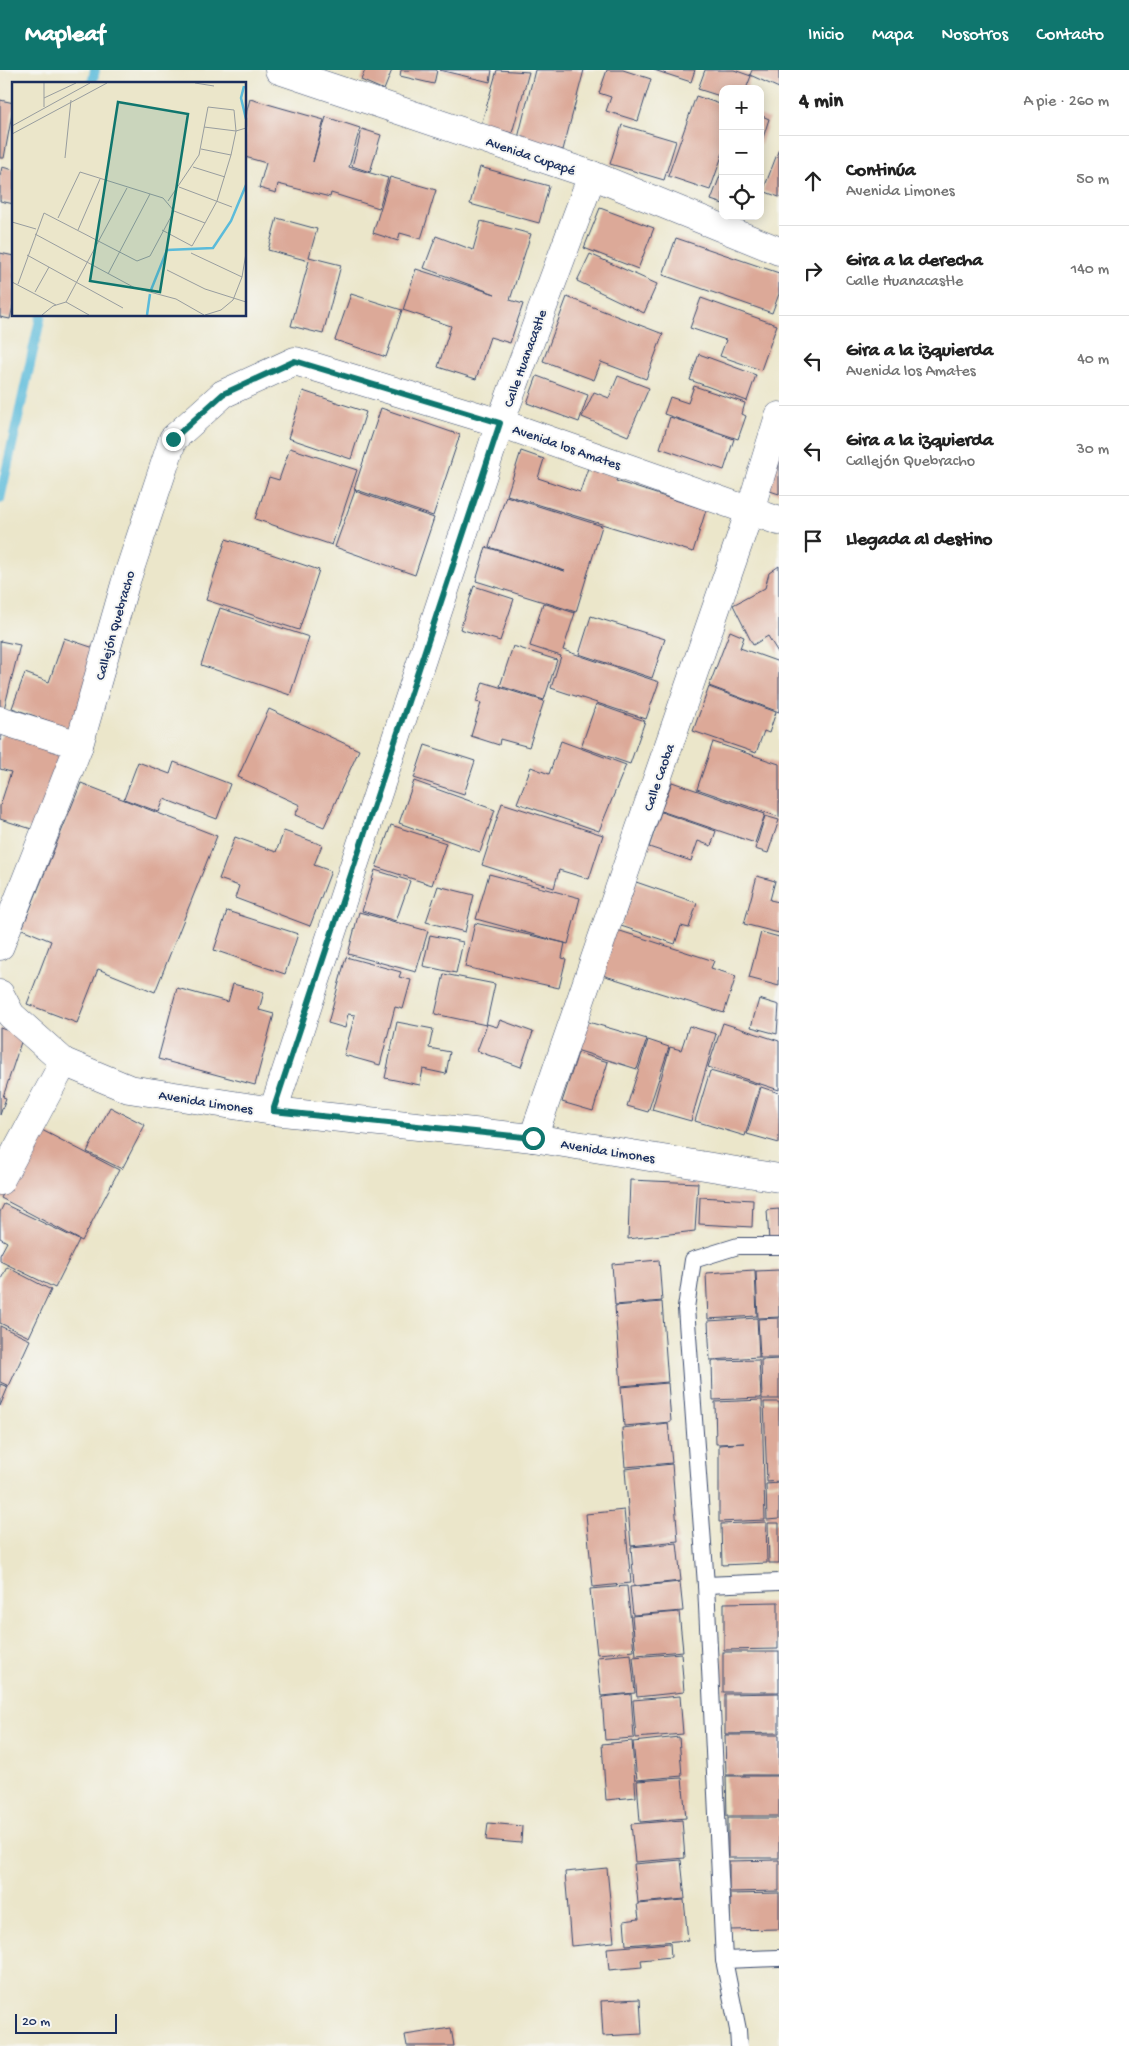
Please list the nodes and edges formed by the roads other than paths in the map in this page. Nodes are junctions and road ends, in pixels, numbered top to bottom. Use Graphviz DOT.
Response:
graph roads {
  1 [pos="279,70"];
  2 [pos="592,175"];
  3 [pos="779,251"];
  4 [pos="295,361"];
  5 [pos="779,416"];
  6 [pos="500,423"];
  7 [pos="750,510"];
  8 [pos="779,521"];
  9 [pos="0,720"];
  10 [pos="79,745"];
  11 [pos="0,946"];
  12 [pos="6,1004"];
  13 [pos="64,1062"];
  14 [pos="273,1111"];
  15 [pos="533,1138"];
  16 [pos="779,1178"];
  17 [pos="0,1181"];
  18 [pos="779,1246"];
  19 [pos="779,1582"];
  20 [pos="706,1585"];
  21 [pos="779,1958"];
  22 [pos="724,1960"];
  23 [pos="739,2046"];
  1 -- 2 [label="street, Avenida Cupapé"];
  2 -- 3 [label="street, Avenida Cupapé"];
  2 -- 6 [label="street, Calle Huanacastle"];
  4 -- 6 [label="street, Avenida los Amates"];
  4 -- 10 [label="street, Callejón Quebracho"];
  5 -- 7 [label="street, Calle Caoba"];
  6 -- 7 [label="street, Avenida los Amates"];
  6 -- 14 [label="street, Calle Huanacastle"];
  7 -- 8 [label="street, Avenida los Amates"];
  7 -- 15 [label="street, Calle Caoba"];
  9 -- 10 [label="street"];
  10 -- 11 [label="street, Callejón Quebracho"];
  12 -- 13 [label="street, Avenida Limones"];
  13 -- 14 [label="street, Avenida Limones"];
  13 -- 17 [label="street"];
  14 -- 15 [label="street, Avenida Limones"];
  15 -- 16 [label="street, Avenida Limones"];
  18 -- 20 [label="lane"];
  19 -- 20 [label="lane"];
  20 -- 22 [label="lane"];
  21 -- 22 [label="lane"];
  22 -- 23 [label="lane"];
}
